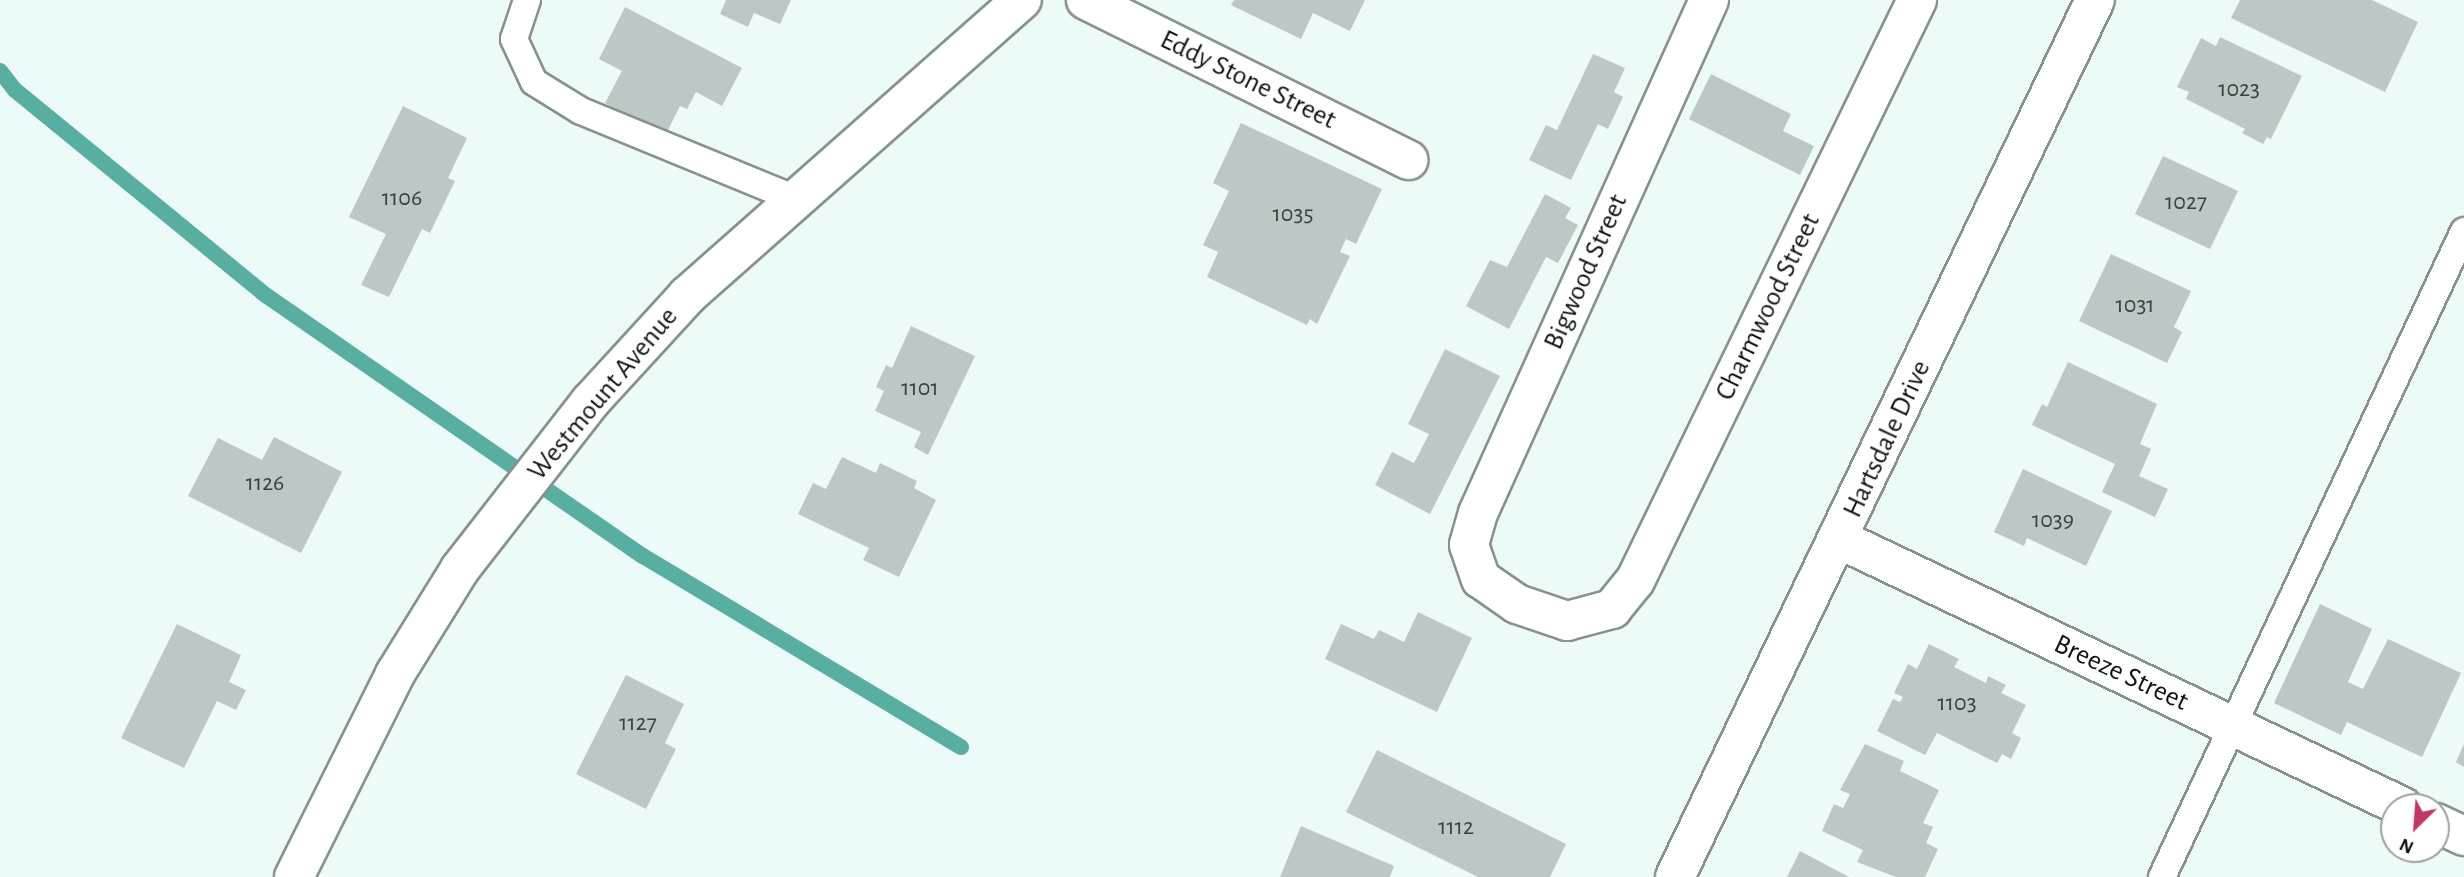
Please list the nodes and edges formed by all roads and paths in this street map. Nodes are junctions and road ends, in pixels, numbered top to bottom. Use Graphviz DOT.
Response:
graph roads {
  1 [pos="527,0"];
  2 [pos="1022,0"];
  3 [pos="1086,0"];
  4 [pos="1709,0"];
  5 [pos="1917,0"];
  6 [pos="2083,4"];
  7 [pos="1409,160"];
  8 [pos="798,200"];
  9 [pos="2464,231"];
  10 [pos="1839,539"];
  11 [pos="1612,609"];
  12 [pos="2232,726"];
  13 [pos="2380,796"];
  14 [pos="294,877"];
  15 [pos="1675,877"];
  16 [pos="2162,877"];
  1 -- 8 [label="lane"];
  2 -- 8 [label="street, Westmount Avenue"];
  3 -- 7 [label="street, Eddy Stone Street"];
  4 -- 11 [label="street, Bigwood Street"];
  5 -- 11 [label="street, Charmwood Street"];
  6 -- 10 [label="street, Hartsdale Drive"];
  8 -- 14 [label="street, Westmount Avenue"];
  9 -- 12 [label="lane"];
  10 -- 12 [label="street, Breeze Street"];
  10 -- 15 [label="street, Hartsdale Drive"];
  12 -- 13 [label="street, Breeze Street"];
  12 -- 16 [label="lane"];
}
